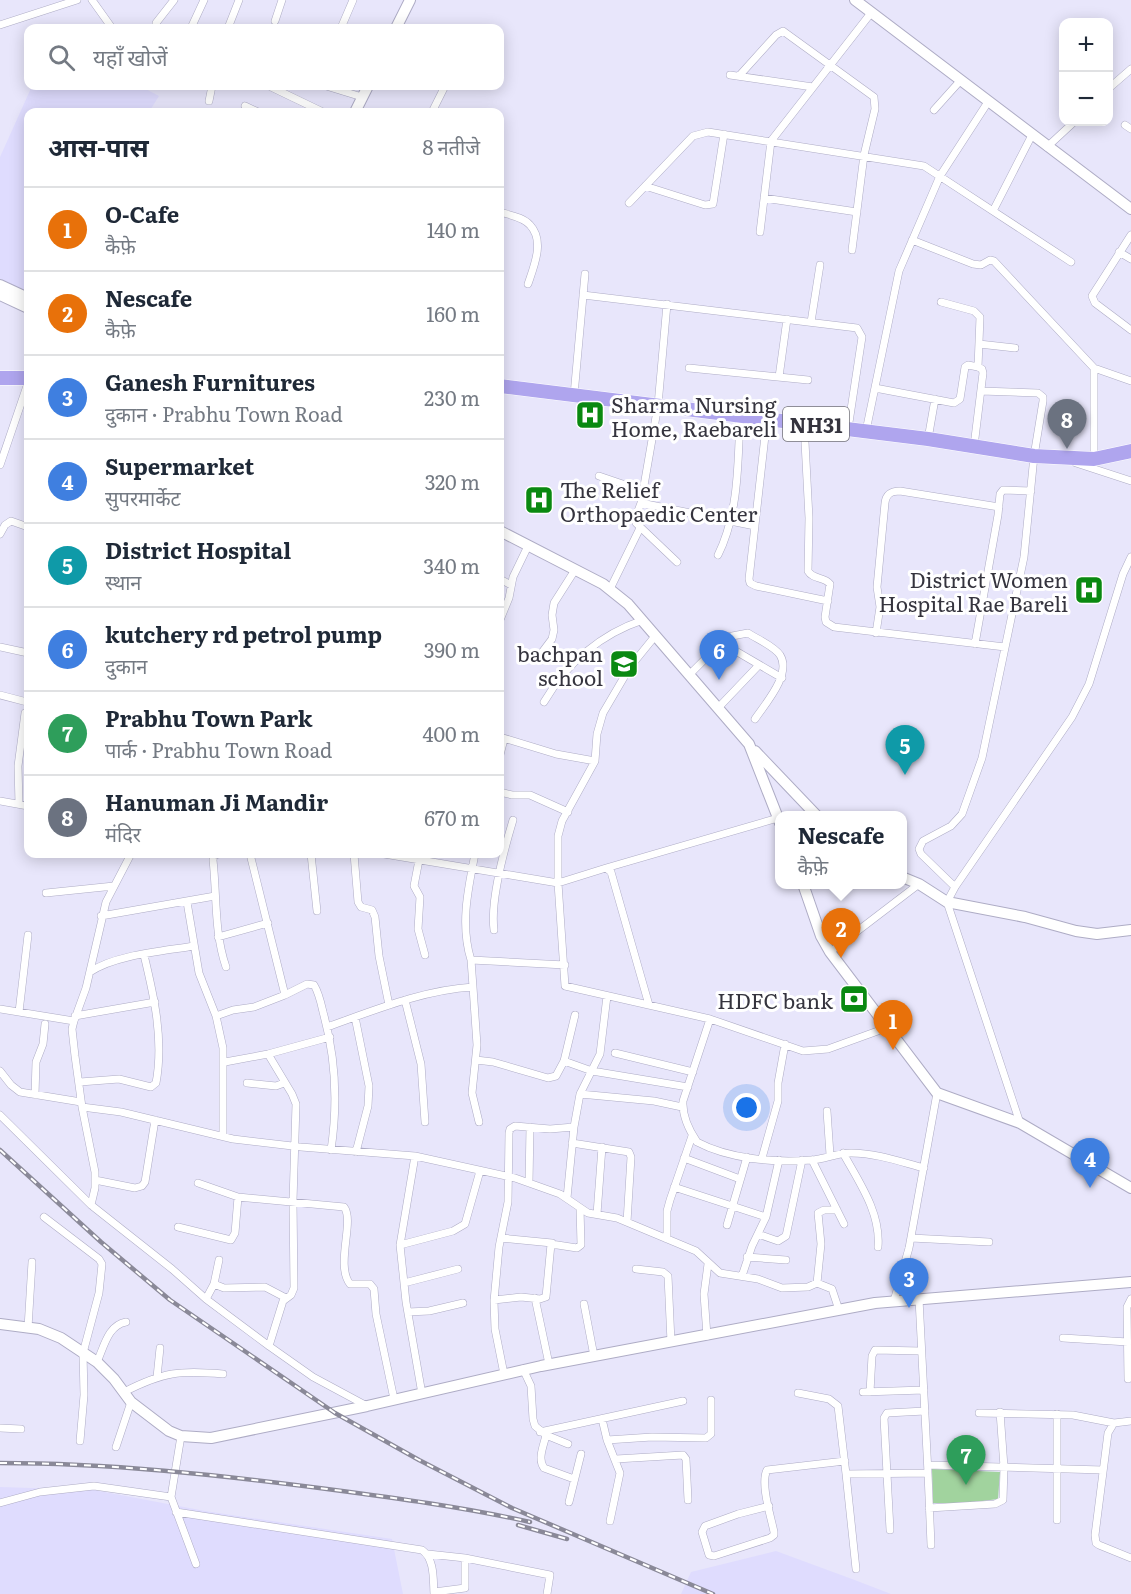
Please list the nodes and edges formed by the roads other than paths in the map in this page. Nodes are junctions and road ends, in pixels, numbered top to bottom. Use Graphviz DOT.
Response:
graph roads {
  1 [pos="77,0"];
  2 [pos="92,0"];
  3 [pos="174,0"];
  4 [pos="204,0"];
  5 [pos="239,0"];
  6 [pos="282,0"];
  7 [pos="410,0"];
  8 [pos="855,0"];
  9 [pos="349,1"];
  10 [pos="56,3"];
  11 [pos="871,13"];
  12 [pos="275,21"];
  13 [pos="109,24"];
  14 [pos="156,24"];
  15 [pos="193,24"];
  16 [pos="230,24"];
  17 [pos="341,24"];
  18 [pos="398,24"];
  19 [pos="0,25"];
  20 [pos="830,64"];
  21 [pos="1131,69"];
  22 [pos="730,75"];
  23 [pos="739,76"];
  24 [pos="960,81"];
  25 [pos="1113,85"];
  26 [pos="813,87"];
  27 [pos="211,90"];
  28 [pos="277,90"];
  29 [pos="339,90"];
  30 [pos="366,90"];
  31 [pos="443,90"];
  32 [pos="362,97"];
  33 [pos="209,101"];
  34 [pos="988,102"];
  35 [pos="245,106"];
  36 [pos="249,108"];
  37 [pos="315,108"];
  38 [pos="358,108"];
  39 [pos="434,108"];
  40 [pos="934,110"];
  41 [pos="1070,126"];
  42 [pos="724,134"];
  43 [pos="1032,135"];
  44 [pos="771,141"];
  45 [pos="1047,147"];
  46 [pos="864,155"];
  47 [pos="940,176"];
  48 [pos="645,186"];
  49 [pos="764,198"];
  50 [pos="629,203"];
  51 [pos="1131,209"];
  52 [pos="993,211"];
  53 [pos="857,212"];
  54 [pos="504,214"];
  55 [pos="760,232"];
  56 [pos="1131,235"];
  57 [pos="912,240"];
  58 [pos="852,249"];
  59 [pos="1119,252"];
  60 [pos="1131,260"];
  61 [pos="1071,262"];
  62 [pos="819,265"];
  63 [pos="585,274"];
  64 [pos="528,284"];
  65 [pos="0,285"];
  66 [pos="583,295"];
  67 [pos="0,296"];
  68 [pos="24,296"];
  69 [pos="941,302"];
  70 [pos="667,304"];
  71 [pos="24,306"];
  72 [pos="787,319"];
  73 [pos="811,322"];
  74 [pos="1131,330"];
  75 [pos="979,344"];
  76 [pos="1015,348"];
  77 [pos="978,367"];
  78 [pos="689,368"];
  79 [pos="1094,368"];
  80 [pos="779,377"];
  81 [pos="0,378"];
  82 [pos="24,378"];
  83 [pos="808,380"];
  84 [pos="1131,381"];
  85 [pos="504,386"];
  86 [pos="875,388"];
  87 [pos="981,391"];
  88 [pos="24,395"];
  89 [pos="574,395"];
  90 [pos="935,399"];
  91 [pos="658,405"];
  92 [pos="740,415"];
  93 [pos="767,418"];
  94 [pos="804,423"];
  95 [pos="848,429"];
  96 [pos="866,431"];
  97 [pos="928,439"];
  98 [pos="974,446"];
  99 [pos="1131,451"];
  100 [pos="1034,456"];
  101 [pos="1064,459"];
  102 [pos="1094,459"];
  103 [pos="0,465"];
  104 [pos="599,476"];
  105 [pos="1131,481"];
  106 [pos="1031,490"];
  107 [pos="643,491"];
  108 [pos="640,503"];
  109 [pos="999,507"];
  110 [pos="730,521"];
  111 [pos="24,526"];
  112 [pos="755,526"];
  113 [pos="640,528"];
  114 [pos="504,533"];
  115 [pos="0,534"];
  116 [pos="528,546"];
  117 [pos="718,555"];
  118 [pos="1131,557"];
  119 [pos="677,562"];
  120 [pos="575,570"];
  121 [pos="504,581"];
  122 [pos="511,585"];
  123 [pos="610,589"];
  124 [pos="828,601"];
  125 [pos="504,611"];
  126 [pos="643,620"];
  127 [pos="876,633"];
  128 [pos="656,635"];
  129 [pos="975,644"];
  130 [pos="0,647"];
  131 [pos="1005,647"];
  132 [pos="734,650"];
  133 [pos="24,652"];
  134 [pos="540,655"];
  135 [pos="759,665"];
  136 [pos="689,675"];
  137 [pos="782,678"];
  138 [pos="0,695"];
  139 [pos="24,698"];
  140 [pos="544,702"];
  141 [pos="718,708"];
  142 [pos="754,719"];
  143 [pos="24,731"];
  144 [pos="504,739"];
  145 [pos="749,744"];
  146 [pos="595,761"];
  147 [pos="504,793"];
  148 [pos="0,801"];
  149 [pos="19,804"];
  150 [pos="24,805"];
  151 [pos="775,811"];
  152 [pos="812,811"];
  153 [pos="568,812"];
  154 [pos="513,820"];
  155 [pos="775,821"];
  156 [pos="504,851"];
  157 [pos="129,858"];
  158 [pos="213,858"];
  159 [pos="251,858"];
  160 [pos="311,858"];
  161 [pos="354,858"];
  162 [pos="407,858"];
  163 [pos="448,858"];
  164 [pos="474,858"];
  165 [pos="502,858"];
  166 [pos="419,860"];
  167 [pos="447,863"];
  168 [pos="472,868"];
  169 [pos="606,868"];
  170 [pos="500,873"];
  171 [pos="907,880"];
  172 [pos="558,883"];
  173 [pos="919,884"];
  174 [pos="114,886"];
  175 [pos="955,887"];
  176 [pos="804,889"];
  177 [pos="46,894"];
  178 [pos="216,896"];
  179 [pos="187,902"];
  180 [pos="947,902"];
  181 [pos="317,910"];
  182 [pos="101,916"];
  183 [pos="268,923"];
  184 [pos="494,930"];
  185 [pos="1131,930"];
  186 [pos="28,935"];
  187 [pos="218,937"];
  188 [pos="194,946"];
  189 [pos="830,952"];
  190 [pos="144,955"];
  191 [pos="425,955"];
  192 [pos="471,960"];
  193 [pos="565,965"];
  194 [pos="226,967"];
  195 [pos="90,972"];
  196 [pos="473,987"];
  197 [pos="285,995"];
  198 [pos="607,996"];
  199 [pos="405,1000"];
  200 [pos="155,1002"];
  201 [pos="389,1005"];
  202 [pos="649,1005"];
  203 [pos="0,1009"];
  204 [pos="19,1012"];
  205 [pos="576,1015"];
  206 [pos="216,1016"];
  207 [pos="355,1017"];
  208 [pos="74,1019"];
  209 [pos="710,1019"];
  210 [pos="45,1024"];
  211 [pos="327,1027"];
  212 [pos="886,1028"];
  213 [pos="330,1037"];
  214 [pos="785,1044"];
  215 [pos="615,1053"];
  216 [pos="268,1054"];
  217 [pos="476,1060"];
  218 [pos="564,1061"];
  219 [pos="225,1062"];
  220 [pos="0,1071"];
  221 [pos="592,1071"];
  222 [pos="693,1072"];
  223 [pos="80,1082"];
  224 [pos="247,1083"];
  225 [pos="284,1083"];
  226 [pos="688,1087"];
  227 [pos="580,1094"];
  228 [pos="937,1094"];
  229 [pos="35,1095"];
  230 [pos="82,1105"];
  231 [pos="682,1107"];
  232 [pos="827,1111"];
  233 [pos="0,1114"];
  234 [pos="155,1120"];
  235 [pos="425,1122"];
  236 [pos="478,1122"];
  237 [pos="1020,1123"];
  238 [pos="530,1127"];
  239 [pos="574,1127"];
  240 [pos="223,1136"];
  241 [pos="692,1136"];
  242 [pos="572,1143"];
  243 [pos="296,1147"];
  244 [pos="602,1147"];
  245 [pos="331,1150"];
  246 [pos="356,1152"];
  247 [pos="843,1153"];
  248 [pos="830,1155"];
  249 [pos="415,1156"];
  250 [pos="747,1157"];
  251 [pos="684,1158"];
  252 [pos="762,1158"];
  253 [pos="779,1160"];
  254 [pos="802,1160"];
  255 [pos="812,1160"];
  256 [pos="924,1168"];
  257 [pos="480,1171"];
  258 [pos="509,1177"];
  259 [pos="740,1179"];
  260 [pos="95,1180"];
  261 [pos="529,1183"];
  262 [pos="198,1184"];
  263 [pos="674,1187"];
  264 [pos="1131,1188"];
  265 [pos="238,1197"];
  266 [pos="567,1198"];
  267 [pos="293,1201"];
  268 [pos="91,1205"];
  269 [pos="733,1205"];
  270 [pos="580,1208"];
  271 [pos="837,1210"];
  272 [pos="597,1214"];
  273 [pos="44,1217"];
  274 [pos="766,1217"];
  275 [pos="627,1222"];
  276 [pos="844,1224"];
  277 [pos="727,1225"];
  278 [pos="178,1227"];
  279 [pos="758,1234"];
  280 [pos="501,1238"];
  281 [pos="910,1238"];
  282 [pos="667,1239"];
  283 [pos="989,1242"];
  284 [pos="552,1244"];
  285 [pos="400,1245"];
  286 [pos="878,1247"];
  287 [pos="747,1257"];
  288 [pos="219,1260"];
  289 [pos="786,1260"];
  290 [pos="32,1262"];
  291 [pos="708,1264"];
  292 [pos="458,1269"];
  293 [pos="636,1269"];
  294 [pos="742,1276"];
  295 [pos="1131,1282"];
  296 [pos="404,1283"];
  297 [pos="817,1283"];
  298 [pos="213,1284"];
  299 [pos="286,1298"];
  300 [pos="535,1298"];
  301 [pos="206,1299"];
  302 [pos="919,1299"];
  303 [pos="1131,1299"];
  304 [pos="494,1300"];
  305 [pos="894,1301"];
  306 [pos="463,1304"];
  307 [pos="584,1304"];
  308 [pos="839,1310"];
  309 [pos="408,1312"];
  310 [pos="126,1322"];
  311 [pos="0,1324"];
  312 [pos="28,1328"];
  313 [pos="707,1336"];
  314 [pos="1062,1338"];
  315 [pos="671,1342"];
  316 [pos="1128,1342"];
  317 [pos="269,1346"];
  318 [pos="160,1348"];
  319 [pos="921,1351"];
  320 [pos="83,1353"];
  321 [pos="594,1356"];
  322 [pos="97,1362"];
  323 [pos="549,1364"];
  324 [pos="523,1369"];
  325 [pos="223,1374"];
  326 [pos="504,1374"];
  327 [pos="157,1377"];
  328 [pos="1128,1379"];
  329 [pos="924,1390"];
  330 [pos="124,1392"];
  331 [pos="798,1393"];
  332 [pos="422,1394"];
  333 [pos="394,1399"];
  334 [pos="711,1400"];
  335 [pos="683,1401"];
  336 [pos="131,1402"];
  337 [pos="367,1406"];
  338 [pos="925,1412"];
  339 [pos="1000,1412"];
  340 [pos="979,1413"];
  341 [pos="1057,1414"];
  342 [pos="602,1419"];
  343 [pos="1131,1421"];
  344 [pos="1114,1423"];
  345 [pos="0,1428"];
  346 [pos="21,1429"];
  347 [pos="543,1434"];
  348 [pos="181,1436"];
  349 [pos="607,1440"];
  350 [pos="80,1441"];
  351 [pos="568,1444"];
  352 [pos="116,1446"];
  353 [pos="581,1454"];
  354 [pos="616,1459"];
  355 [pos="845,1461"];
  356 [pos="1004,1467"];
  357 [pos="1056,1468"];
  358 [pos="928,1469"];
  359 [pos="1103,1470"];
  360 [pos="846,1474"];
  361 [pos="887,1474"];
  362 [pos="574,1479"];
  363 [pos="171,1497"];
  364 [pos="688,1500"];
  365 [pos="569,1502"];
  366 [pos="0,1503"];
  367 [pos="769,1506"];
  368 [pos="929,1508"];
  369 [pos="176,1512"];
  370 [pos="1057,1520"];
  371 [pos="610,1521"];
  372 [pos="890,1530"];
  373 [pos="931,1545"];
  374 [pos="428,1554"];
  375 [pos="465,1558"];
  376 [pos="1131,1558"];
  377 [pos="195,1564"];
  378 [pos="856,1569"];
  379 [pos="434,1593"];
  380 [pos="547,1594"];
  1 -- 10 [label="street"];
  2 -- 13 [label="street"];
  3 -- 14 [label="street"];
  4 -- 15 [label="street"];
  5 -- 16 [label="street"];
  6 -- 12 [label="street"];
  7 -- 18 [label="street"];
  8 -- 11 [label="street"];
  9 -- 17 [label="street"];
  10 -- 19 [label="street"];
  11 -- 20 [label="street"];
  11 -- 24 [label="street"];
  20 -- 23 [label="street"];
  20 -- 26 [label="street"];
  20 -- 46 [label="street"];
  21 -- 25 [label="street"];
  22 -- 23 [label="street"];
  23 -- 26 [label="street"];
  24 -- 34 [label="street"];
  24 -- 40 [label="street"];
  26 -- 44 [label="street"];
  27 -- 33 [label="street"];
  28 -- 37 [label="street"];
  29 -- 32 [label="street"];
  30 -- 32 [label="street"];
  31 -- 39 [label="street"];
  32 -- 38 [label="street"];
  34 -- 43 [label="street"];
  34 -- 47 [label="street"];
  35 -- 36 [label="street"];
  41 -- 45 [label="street"];
  42 -- 44 [label="street"];
  42 -- 48 [label="street"];
  42 -- 48 [label="street"];
  43 -- 45 [label="street"];
  43 -- 52 [label="street"];
  44 -- 46 [label="street"];
  44 -- 49 [label="street"];
  45 -- 51 [label="street"];
  46 -- 47 [label="street"];
  46 -- 53 [label="street"];
  47 -- 52 [label="street"];
  47 -- 57 [label="street"];
  48 -- 50 [label="street"];
  49 -- 53 [label="street"];
  49 -- 55 [label="street"];
  52 -- 61 [label="street"];
  53 -- 58 [label="street"];
  54 -- 64 [label="street"];
  56 -- 59 [label="street"];
  57 -- 79 [label="street"];
  57 -- 86 [label="street"];
  59 -- 60 [label="street"];
  59 -- 74 [label="street"];
  62 -- 73 [label="street"];
  63 -- 66 [label="street"];
  65 -- 68 [label="street"];
  66 -- 70 [label="street"];
  66 -- 89 [label="street"];
  67 -- 71 [label="street"];
  69 -- 75 [label="street"];
  70 -- 72 [label="street"];
  70 -- 91 [label="street"];
  72 -- 73 [label="street"];
  72 -- 80 [label="street"];
  73 -- 95 [label="street"];
  75 -- 76 [label="street"];
  75 -- 77 [label="street"];
  77 -- 87 [label="street"];
  77 -- 90 [label="street"];
  78 -- 80 [label="street"];
  79 -- 84 [label="street"];
  79 -- 102 [label="street"];
  80 -- 83 [label="street"];
  81 -- 82 [label="highway"];
  85 -- 89 [label="highway, NH31"];
  86 -- 90 [label="street"];
  86 -- 96 [label="street"];
  87 -- 98 [label="street"];
  87 -- 100 [label="street"];
  88 -- 103 [label="street"];
  89 -- 91 [label="highway, NH31"];
  90 -- 97 [label="street"];
  91 -- 92 [label="highway, NH31"];
  91 -- 107 [label="street"];
  92 -- 93 [label="highway, NH31"];
  92 -- 110 [label="street"];
  93 -- 94 [label="highway, NH31"];
  93 -- 112 [label="street"];
  94 -- 95 [label="highway, NH31"];
  94 -- 124 [label="street"];
  95 -- 96 [label="highway, NH31"];
  96 -- 97 [label="highway, NH31"];
  97 -- 98 [label="highway, NH31"];
  98 -- 100 [label="highway, NH31"];
  99 -- 102 [label="highway, NH31"];
  100 -- 101 [label="highway, NH31"];
  100 -- 106 [label="street"];
  101 -- 102 [label="highway, NH31"];
  101 -- 105 [label="street"];
  104 -- 107 [label="street"];
  106 -- 109 [label="street"];
  106 -- 131 [label="street"];
  107 -- 108 [label="street"];
  108 -- 110 [label="street"];
  108 -- 113 [label="street"];
  109 -- 127 [label="street"];
  109 -- 129 [label="street"];
  110 -- 112 [label="street"];
  110 -- 117 [label="street"];
  111 -- 115 [label="street"];
  112 -- 124 [label="street"];
  113 -- 119 [label="street"];
  113 -- 123 [label="street"];
  114 -- 116 [label="street"];
  116 -- 120 [label="street"];
  116 -- 122 [label="street"];
  118 -- 175 [label="street"];
  120 -- 123 [label="street"];
  120 -- 134 [label="street"];
  121 -- 122 [label="street"];
  122 -- 125 [label="street"];
  123 -- 126 [label="street"];
  124 -- 127 [label="street"];
  126 -- 128 [label="street"];
  126 -- 140 [label="street"];
  127 -- 129 [label="street"];
  128 -- 136 [label="street"];
  128 -- 146 [label="street"];
  129 -- 131 [label="street"];
  130 -- 133 [label="street"];
  131 -- 175 [label="street"];
  132 -- 135 [label="street"];
  135 -- 137 [label="street"];
  135 -- 141 [label="street"];
  136 -- 137 [label="street"];
  136 -- 141 [label="street"];
  137 -- 142 [label="street"];
  138 -- 139 [label="street"];
  141 -- 145 [label="street"];
  143 -- 149 [label="street"];
  144 -- 146 [label="street"];
  145 -- 151 [label="street"];
  145 -- 152 [label="street"];
  146 -- 153 [label="street"];
  147 -- 153 [label="street"];
  148 -- 149 [label="street"];
  149 -- 150 [label="street"];
  153 -- 172 [label="street"];
  154 -- 156 [label="street"];
  155 -- 169 [label="street"];
  157 -- 174 [label="street"];
  158 -- 178 [label="street"];
  159 -- 183 [label="street"];
  160 -- 181 [label="street"];
  161 -- 201 [label="street"];
  162 -- 166 [label="street"];
  163 -- 167 [label="street"];
  164 -- 168 [label="street"];
  165 -- 170 [label="street"];
  166 -- 167 [label="street"];
  166 -- 191 [label="street"];
  167 -- 168 [label="street"];
  168 -- 170 [label="street"];
  168 -- 192 [label="street"];
  169 -- 172 [label="street"];
  169 -- 202 [label="street"];
  170 -- 172 [label="street"];
  170 -- 184 [label="street"];
  171 -- 173 [label="street"];
  172 -- 193 [label="street"];
  173 -- 180 [label="street"];
  173 -- 189 [label="street"];
  174 -- 177 [label="street"];
  174 -- 182 [label="street"];
  175 -- 180 [label="street"];
  176 -- 189 [label="street"];
  178 -- 179 [label="street"];
  178 -- 187 [label="street"];
  179 -- 182 [label="street"];
  179 -- 188 [label="street"];
  180 -- 185 [label="street"];
  180 -- 237 [label="street"];
  182 -- 195 [label="street"];
  183 -- 187 [label="street"];
  183 -- 197 [label="street"];
  186 -- 204 [label="street"];
  187 -- 194 [label="street"];
  188 -- 190 [label="street"];
  188 -- 206 [label="street"];
  189 -- 212 [label="street"];
  190 -- 195 [label="street"];
  190 -- 200 [label="street"];
  192 -- 193 [label="street"];
  192 -- 196 [label="street"];
  193 -- 198 [label="street"];
  195 -- 208 [label="street"];
  196 -- 199 [label="street"];
  196 -- 217 [label="street"];
  197 -- 206 [label="street"];
  197 -- 211 [label="street"];
  198 -- 202 [label="street"];
  198 -- 221 [label="street"];
  199 -- 201 [label="street"];
  199 -- 235 [label="street"];
  200 -- 208 [label="street"];
  200 -- 223 [label="street"];
  201 -- 207 [label="street"];
  202 -- 209 [label="street"];
  203 -- 204 [label="street"];
  204 -- 208 [label="street"];
  205 -- 218 [label="street"];
  206 -- 219 [label="street"];
  207 -- 211 [label="street"];
  207 -- 246 [label="street"];
  208 -- 223 [label="street"];
  209 -- 214 [label="street"];
  209 -- 222 [label="street"];
  210 -- 229 [label="street"];
  211 -- 213 [label="street"];
  212 -- 214 [label="street"];
  212 -- 228 [label="street"];
  213 -- 216 [label="street"];
  213 -- 245 [label="street"];
  214 -- 252 [label="street"];
  215 -- 222 [label="street"];
  216 -- 219 [label="street"];
  216 -- 225 [label="street"];
  217 -- 218 [label="street"];
  217 -- 236 [label="street"];
  218 -- 221 [label="street"];
  219 -- 240 [label="street"];
  220 -- 229 [label="street"];
  221 -- 226 [label="street"];
  221 -- 227 [label="street"];
  222 -- 226 [label="street"];
  223 -- 230 [label="street"];
  224 -- 225 [label="street"];
  225 -- 243 [label="street"];
  226 -- 231 [label="street"];
  227 -- 231 [label="street"];
  227 -- 239 [label="street"];
  228 -- 237 [label="street"];
  228 -- 256 [label="street"];
  229 -- 230 [label="street"];
  230 -- 234 [label="street"];
  230 -- 260 [label="street"];
  231 -- 241 [label="street"];
  232 -- 248 [label="street"];
  233 -- 268 [label="street"];
  234 -- 240 [label="street"];
  234 -- 260 [label="street"];
  237 -- 264 [label="street"];
  238 -- 239 [label="street"];
  238 -- 258 [label="street"];
  238 -- 261 [label="street"];
  239 -- 242 [label="street"];
  240 -- 243 [label="street"];
  241 -- 250 [label="street"];
  241 -- 251 [label="street"];
  242 -- 244 [label="street"];
  242 -- 266 [label="street"];
  243 -- 245 [label="street"];
  243 -- 267 [label="street"];
  244 -- 272 [label="street"];
  244 -- 275 [label="street"];
  245 -- 246 [label="street"];
  246 -- 249 [label="street"];
  247 -- 248 [label="street"];
  247 -- 256 [label="street"];
  247 -- 286 [label="street"];
  248 -- 255 [label="street"];
  249 -- 257 [label="street"];
  249 -- 285 [label="street"];
  250 -- 252 [label="street"];
  250 -- 259 [label="street"];
  251 -- 259 [label="street"];
  251 -- 263 [label="street"];
  252 -- 253 [label="street"];
  253 -- 254 [label="street"];
  253 -- 274 [label="street"];
  254 -- 255 [label="street"];
  254 -- 279 [label="street"];
  255 -- 271 [label="street"];
  256 -- 281 [label="street"];
  257 -- 258 [label="street"];
  257 -- 285 [label="street"];
  258 -- 261 [label="street"];
  258 -- 280 [label="street"];
  259 -- 269 [label="street"];
  260 -- 268 [label="street"];
  261 -- 266 [label="street"];
  262 -- 265 [label="street"];
  263 -- 269 [label="street"];
  263 -- 282 [label="street"];
  265 -- 267 [label="street"];
  265 -- 278 [label="street"];
  266 -- 270 [label="street"];
  267 -- 299 [label="street"];
  267 -- 333 [label="street"];
  268 -- 301 [label="street"];
  269 -- 274 [label="street"];
  269 -- 277 [label="street"];
  270 -- 272 [label="street"];
  270 -- 284 [label="street"];
  271 -- 276 [label="street"];
  271 -- 297 [label="street"];
  272 -- 275 [label="street"];
  273 -- 320 [label="street"];
  274 -- 279 [label="street"];
  275 -- 282 [label="street"];
  279 -- 287 [label="street"];
  280 -- 284 [label="street"];
  280 -- 304 [label="street"];
  281 -- 283 [label="street"];
  281 -- 305 [label="street"];
  282 -- 291 [label="street"];
  284 -- 300 [label="street"];
  285 -- 296 [label="street"];
  287 -- 289 [label="street"];
  287 -- 294 [label="street"];
  288 -- 298 [label="street"];
  290 -- 312 [label="street"];
  291 -- 294 [label="street"];
  291 -- 313 [label="street"];
  292 -- 296 [label="street"];
  293 -- 315 [label="street"];
  294 -- 297 [label="street"];
  295 -- 302 [label="street"];
  296 -- 309 [label="street"];
  297 -- 308 [label="street"];
  298 -- 299 [label="street"];
  298 -- 301 [label="street"];
  299 -- 317 [label="street"];
  300 -- 304 [label="street"];
  300 -- 323 [label="street"];
  301 -- 317 [label="street"];
  302 -- 305 [label="street"];
  302 -- 319 [label="street"];
  303 -- 316 [label="street"];
  304 -- 326 [label="street"];
  305 -- 308 [label="street"];
  306 -- 309 [label="street"];
  307 -- 321 [label="street"];
  308 -- 313 [label="street"];
  309 -- 332 [label="street"];
  310 -- 322 [label="street"];
  311 -- 312 [label="street"];
  312 -- 320 [label="street"];
  313 -- 315 [label="street"];
  314 -- 316 [label="street"];
  315 -- 321 [label="street"];
  316 -- 328 [label="street"];
  317 -- 337 [label="street"];
  318 -- 327 [label="street"];
  319 -- 329 [label="street"];
  319 -- 329 [label="street"];
  320 -- 322 [label="street"];
  320 -- 350 [label="street"];
  321 -- 323 [label="street"];
  322 -- 330 [label="street"];
  323 -- 324 [label="street"];
  324 -- 326 [label="street"];
  324 -- 347 [label="street"];
  325 -- 327 [label="street"];
  326 -- 332 [label="street"];
  327 -- 330 [label="street"];
  329 -- 338 [label="street"];
  330 -- 336 [label="street"];
  331 -- 355 [label="street"];
  332 -- 333 [label="street"];
  333 -- 337 [label="street"];
  334 -- 349 [label="street"];
  335 -- 342 [label="street"];
  336 -- 348 [label="street"];
  336 -- 352 [label="street"];
  337 -- 348 [label="street"];
  338 -- 358 [label="street"];
  338 -- 361 [label="street"];
  339 -- 340 [label="street"];
  339 -- 341 [label="street"];
  339 -- 356 [label="street"];
  341 -- 344 [label="street"];
  341 -- 357 [label="street"];
  342 -- 347 [label="street"];
  342 -- 349 [label="street"];
  343 -- 344 [label="street"];
  344 -- 359 [label="street"];
  345 -- 346 [label="street"];
  347 -- 351 [label="street"];
  347 -- 362 [label="street"];
  348 -- 363 [label="street"];
  349 -- 354 [label="street"];
  353 -- 362 [label="street"];
  354 -- 364 [label="street"];
  354 -- 371 [label="street"];
  355 -- 360 [label="street"];
  355 -- 367 [label="street"];
  356 -- 357 [label="street"];
  356 -- 358 [label="street"];
  356 -- 368 [label="street"];
  357 -- 359 [label="street"];
  357 -- 370 [label="street"];
  358 -- 361 [label="street"];
  358 -- 368 [label="street"];
  359 -- 376 [label="street"];
  360 -- 361 [label="street"];
  360 -- 378 [label="street"];
  361 -- 372 [label="street"];
  362 -- 365 [label="street"];
  363 -- 366 [label="street"];
  363 -- 369 [label="street"];
  367 -- 367 [label="street"];
  368 -- 373 [label="street"];
  369 -- 374 [label="street"];
  369 -- 377 [label="street"];
  374 -- 375 [label="street"];
  374 -- 379 [label="street"];
  375 -- 379 [label="street"];
  375 -- 380 [label="street"];
}
